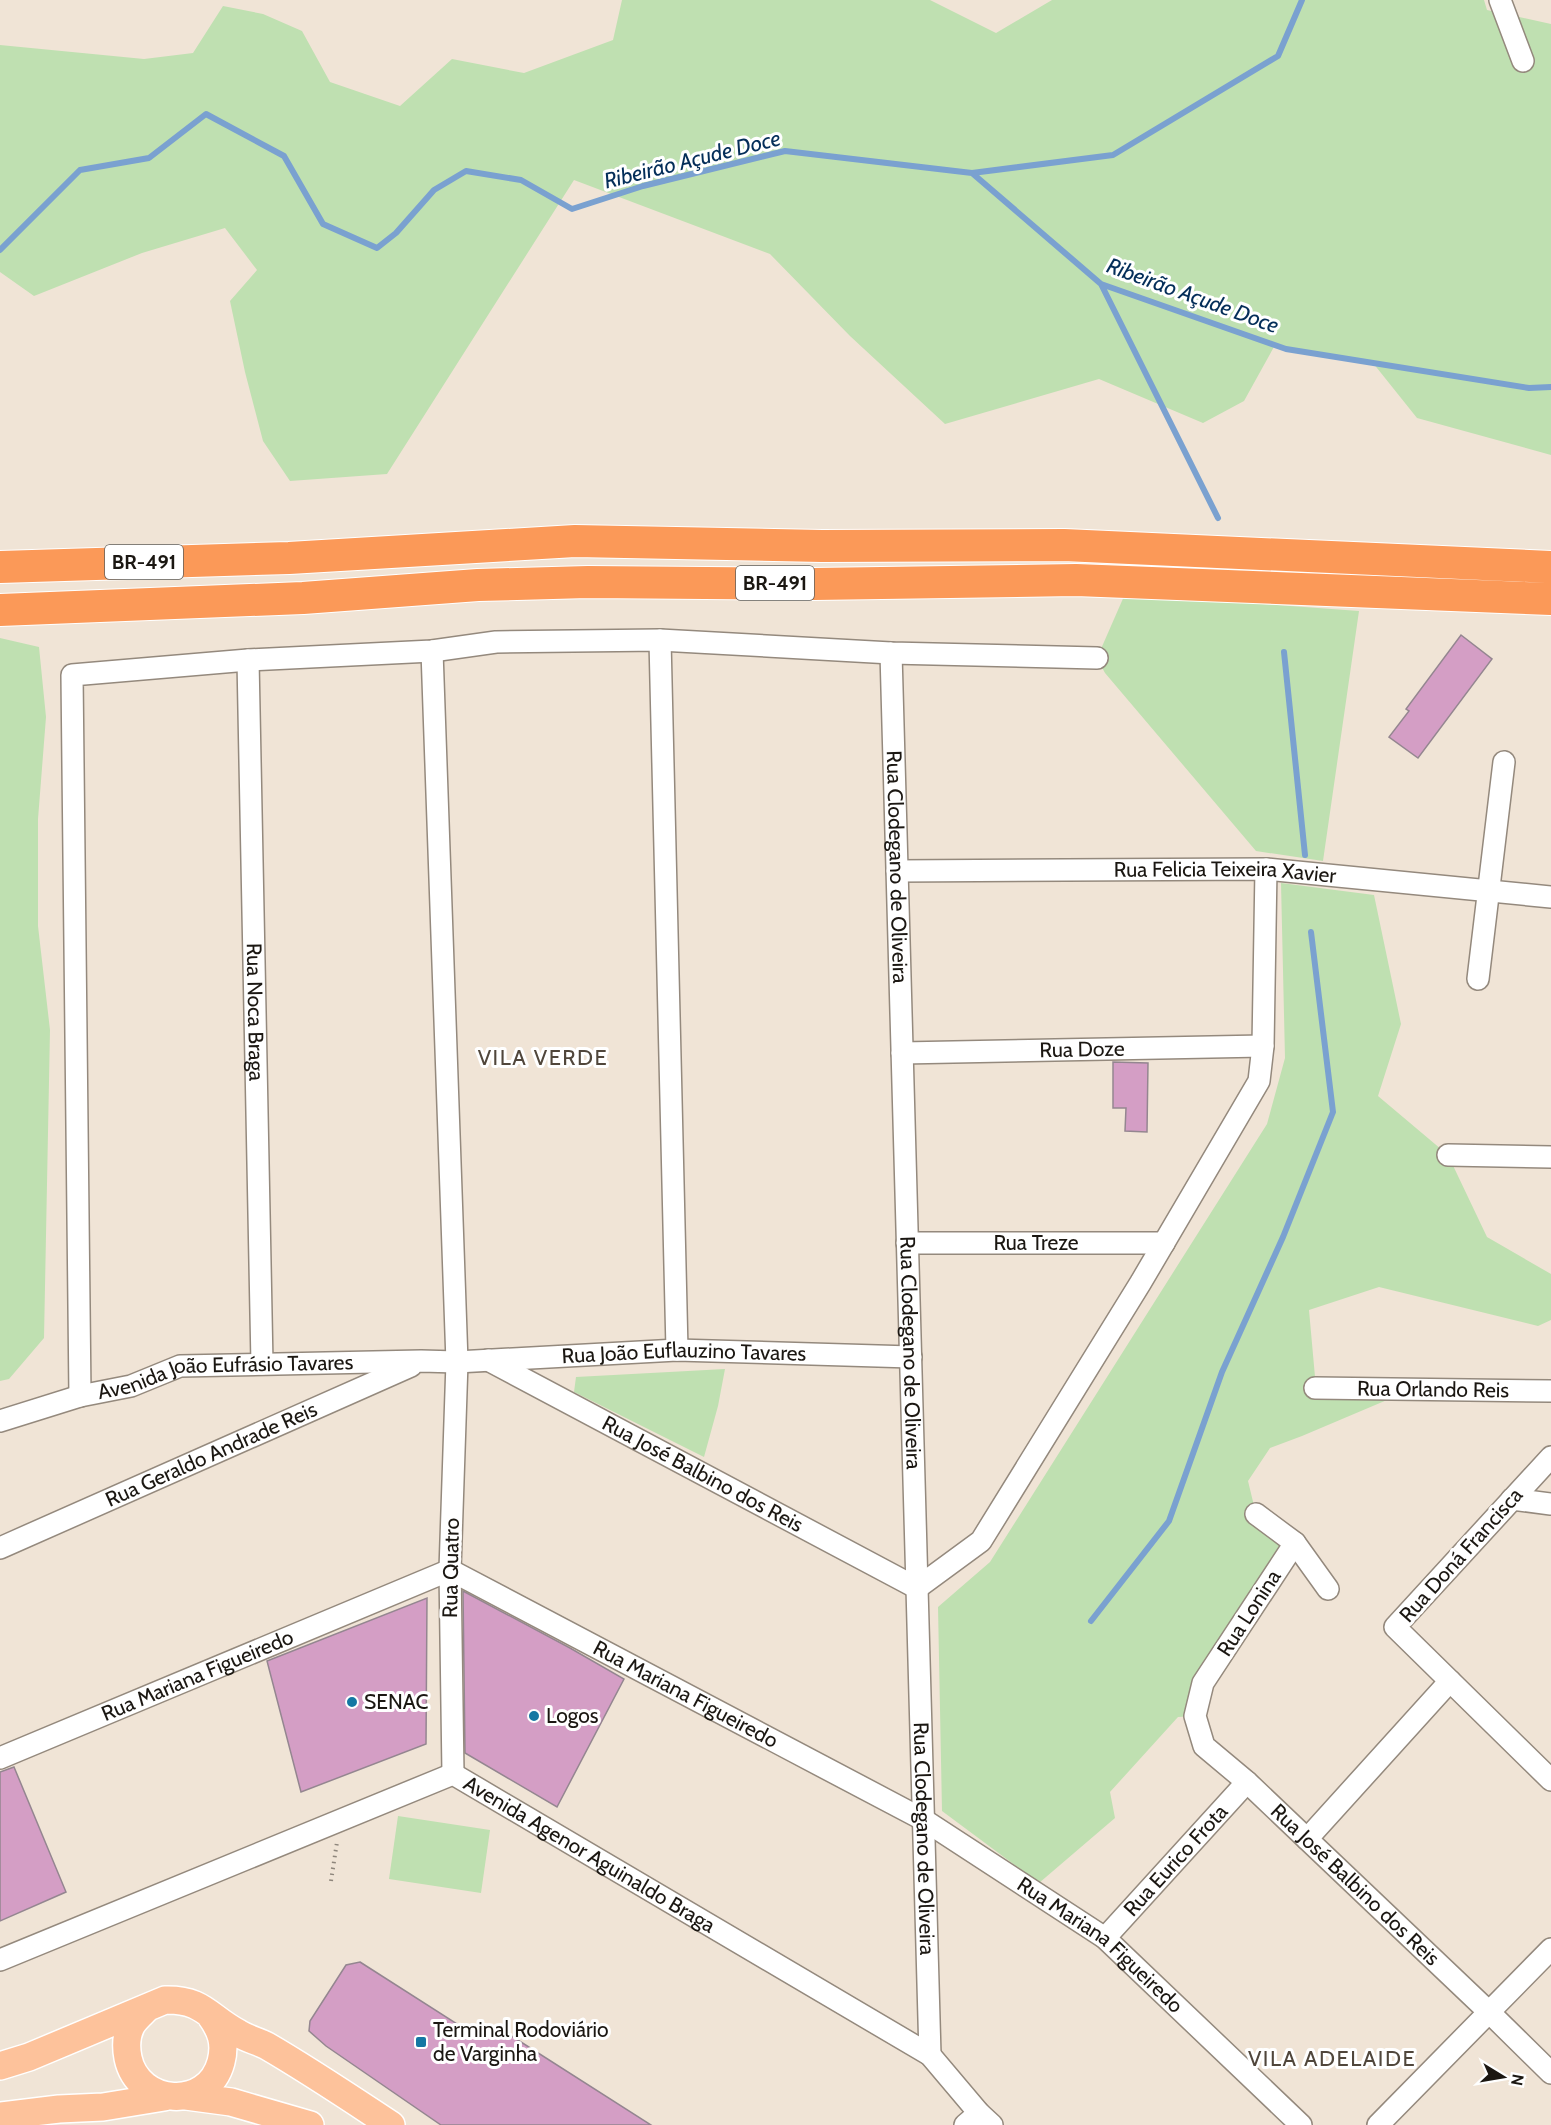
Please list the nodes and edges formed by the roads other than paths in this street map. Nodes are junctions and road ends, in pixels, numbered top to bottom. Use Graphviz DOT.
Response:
graph roads {
  1 [pos="1500,0"];
  2 [pos="1523,61"];
  3 [pos="0,567"];
  4 [pos="1551,567"];
  5 [pos="1551,599"];
  6 [pos="0,610"];
  7 [pos="660,640"];
  8 [pos="432,651"];
  9 [pos="891,653"];
  10 [pos="1098,658"];
  11 [pos="248,660"];
  12 [pos="1504,762"];
  13 [pos="1266,869"];
  14 [pos="897,871"];
  15 [pos="1490,890"];
  16 [pos="1551,897"];
  17 [pos="1478,979"];
  18 [pos="1263,1046"];
  19 [pos="902,1053"];
  20 [pos="1448,1155"];
  21 [pos="1551,1157"];
  22 [pos="907,1243"];
  23 [pos="1164,1243"];
  24 [pos="676,1350"];
  25 [pos="911,1356"];
  26 [pos="488,1360"];
  27 [pos="421,1361"];
  28 [pos="457,1362"];
  29 [pos="262,1364"];
  30 [pos="1316,1388"];
  31 [pos="1551,1391"];
  32 [pos="80,1396"];
  33 [pos="0,1421"];
  34 [pos="1551,1457"];
  35 [pos="1512,1499"];
  36 [pos="1551,1504"];
  37 [pos="1256,1514"];
  38 [pos="1295,1543"];
  39 [pos="0,1548"];
  40 [pos="450,1570"];
  41 [pos="917,1588"];
  42 [pos="1328,1589"];
  43 [pos="1450,1680"];
  44 [pos="1203,1683"];
  45 [pos="0,1758"];
  46 [pos="453,1774"];
  47 [pos="1551,1780"];
  48 [pos="1247,1782"];
  49 [pos="924,1820"];
  50 [pos="1307,1839"];
  51 [pos="1105,1938"];
  52 [pos="1551,1949"];
  53 [pos="0,1960"];
  54 [pos="146,2009"];
  55 [pos="207,2012"];
  56 [pos="1490,2013"];
  57 [pos="930,2055"];
  58 [pos="0,2067"];
  59 [pos="1551,2073"];
  60 [pos="175,2096"];
  61 [pos="0,2116"];
  62 [pos="60,2117"];
  63 [pos="979,2121"];
  64 [pos="306,2124"];
  65 [pos="391,2125"];
  66 [pos="1301,2125"];
  67 [pos="1378,2125"];
  1 -- 2 [label="street"];
  3 -- 4 [label="highway, BR-491"];
  5 -- 6 [label="highway, BR-491"];
  7 -- 8 [label="street"];
  7 -- 9 [label="street"];
  7 -- 24 [label="street"];
  8 -- 11 [label="street"];
  8 -- 28 [label="street, Rua Quatro"];
  9 -- 10 [label="street"];
  9 -- 14 [label="street, Rua Clodegano de Oliveira"];
  11 -- 29 [label="street, Rua Noca Braga"];
  11 -- 32 [label="street"];
  12 -- 15 [label="street"];
  13 -- 14 [label="street, Rua Felicia Teixeira Xavier"];
  13 -- 15 [label="street, Rua Felicia Teixeira Xavier"];
  13 -- 18 [label="street"];
  14 -- 19 [label="street, Rua Clodegano de Oliveira"];
  15 -- 16 [label="street, Rua Felicia Teixeira Xavier"];
  15 -- 17 [label="street"];
  18 -- 19 [label="street, Rua Doze"];
  18 -- 23 [label="street"];
  19 -- 22 [label="street, Rua Clodegano de Oliveira"];
  20 -- 21 [label="street"];
  22 -- 23 [label="street, Rua Treze"];
  22 -- 25 [label="street, Rua Clodegano de Oliveira"];
  23 -- 41 [label="street"];
  24 -- 25 [label="street, Rua João Euflauzino Tavares"];
  24 -- 26 [label="street, Rua João Euflauzino Tavares"];
  25 -- 41 [label="street, Rua Clodegano de Oliveira"];
  26 -- 28 [label="street, Rua João Euflauzino Tavares"];
  26 -- 41 [label="street, Rua José Balbino dos Reis"];
  27 -- 28 [label="street, Avenida João Eufrásio Tavares"];
  27 -- 29 [label="street, Avenida João Eufrásio Tavares"];
  27 -- 39 [label="street, Rua Geraldo Andrade Reis"];
  28 -- 40 [label="street, Rua Quatro"];
  29 -- 32 [label="street, Avenida João Eufrásio Tavares"];
  30 -- 31 [label="street, Rua Orlando Reis"];
  32 -- 33 [label="street, Avenida João Eufrásio Tavares"];
  34 -- 35 [label="street, Rua Doná Francisca"];
  35 -- 36 [label="street"];
  35 -- 43 [label="street, Rua Doná Francisca"];
  37 -- 38 [label="street"];
  38 -- 42 [label="street"];
  38 -- 44 [label="street, Rua Lonina"];
  40 -- 45 [label="street, Rua Mariana Figueiredo"];
  40 -- 46 [label="street, Rua Quatro"];
  40 -- 49 [label="street, Rua Mariana Figueiredo"];
  41 -- 49 [label="street, Rua Clodegano de Oliveira"];
  43 -- 47 [label="street"];
  43 -- 50 [label="street"];
  44 -- 48 [label="street, Rua José Balbino dos Reis"];
  46 -- 53 [label="street, Avenida Agenor Aguinaldo Braga"];
  46 -- 57 [label="street, Avenida Agenor Aguinaldo Braga"];
  48 -- 50 [label="street, Rua José Balbino dos Reis"];
  48 -- 51 [label="street, Rua Eurico Frota"];
  49 -- 51 [label="street, Rua Mariana Figueiredo"];
  49 -- 57 [label="street, Rua Clodegano de Oliveira"];
  50 -- 56 [label="street, Rua José Balbino dos Reis"];
  51 -- 66 [label="street, Rua Mariana Figueiredo"];
  52 -- 56 [label="street"];
  54 -- 55 [label="main road"];
  54 -- 58 [label="main road"];
  54 -- 60 [label="main road"];
  55 -- 60 [label="main road"];
  55 -- 65 [label="main road"];
  56 -- 59 [label="street, Rua José Balbino dos Reis"];
  56 -- 67 [label="street"];
  57 -- 63 [label="street, Avenida Agenor Aguinaldo Braga"];
  60 -- 62 [label="main road"];
  60 -- 64 [label="main road"];
  61 -- 62 [label="main road"];
}
